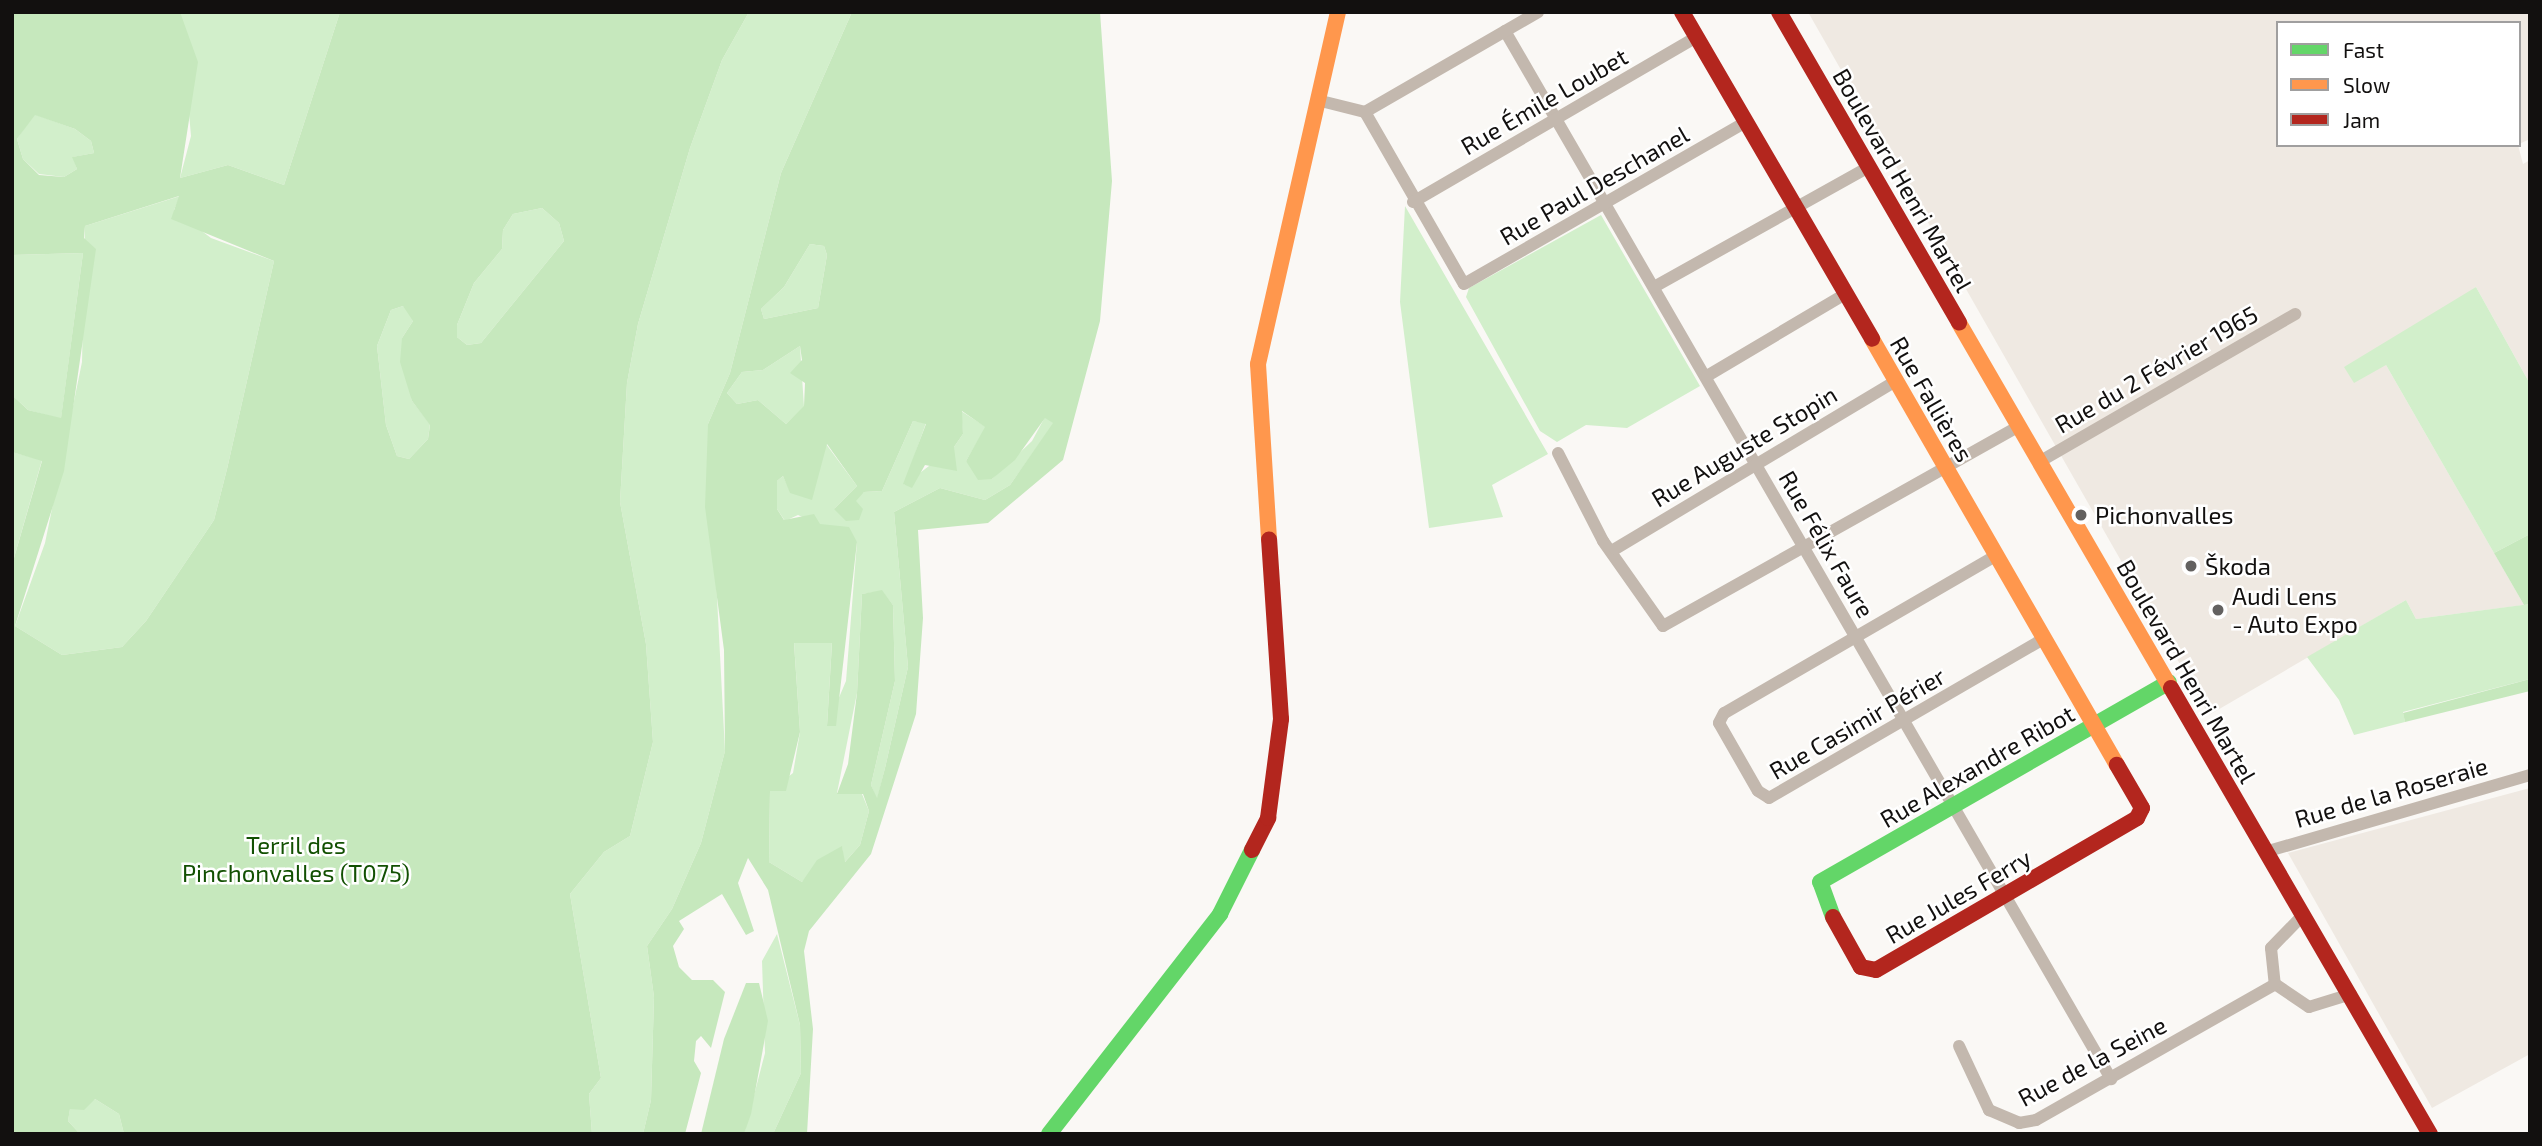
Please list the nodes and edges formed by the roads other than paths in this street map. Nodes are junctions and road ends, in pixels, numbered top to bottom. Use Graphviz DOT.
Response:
graph roads {
  1 [pos="1338,12"];
  2 [pos="1538,12"];
  3 [pos="1682,12"];
  4 [pos="1779,12"];
  5 [pos="1505,31"];
  6 [pos="1696,37"];
  7 [pos="1317,100"];
  8 [pos="1365,112"];
  9 [pos="1557,117"];
  10 [pos="1746,122"];
  11 [pos="1868,167"];
  12 [pos="1413,202"];
  13 [pos="1606,203"];
  14 [pos="1796,208"];
  15 [pos="1654,287"];
  16 [pos="1845,294"];
  17 [pos="2295,314"];
  18 [pos="1707,376"];
  19 [pos="1896,381"];
  20 [pos="2019,425"];
  21 [pos="1558,453"];
  22 [pos="1756,462"];
  23 [pos="2039,462"];
  24 [pos="1945,467"];
  25 [pos="1805,547"];
  26 [pos="1615,549"];
  27 [pos="1997,555"];
  28 [pos="1856,637"];
  29 [pos="2045,638"];
  30 [pos="2169,682"];
  31 [pos="1906,719"];
  32 [pos="2094,724"];
  33 [pos="2530,775"];
  34 [pos="1954,805"];
  35 [pos="2142,808"];
  36 [pos="2265,852"];
  37 [pos="2007,894"];
  38 [pos="1821,897"];
  39 [pos="2303,915"];
  40 [pos="2275,984"];
  41 [pos="2351,994"];
  42 [pos="1959,1046"];
  43 [pos="2111,1079"];
  44 [pos="1049,1134"];
  45 [pos="2430,1134"];
  1 -- 7 [label="street"];
  2 -- 5 [label="street"];
  3 -- 6 [label="street, Rue Fallières"];
  4 -- 11 [label="street, Boulevard Henri Martel"];
  5 -- 8 [label="street"];
  5 -- 9 [label="street, Rue Félix Faure"];
  6 -- 9 [label="street, Rue Émile Loubet"];
  6 -- 10 [label="street, Rue Fallières"];
  7 -- 8 [label="street"];
  7 -- 44 [label="street"];
  8 -- 12 [label="street"];
  9 -- 12 [label="street, Rue Émile Loubet"];
  9 -- 13 [label="street, Rue Félix Faure"];
  10 -- 13 [label="street, Rue Paul Deschanel"];
  10 -- 14 [label="street, Rue Fallières"];
  11 -- 14 [label="street"];
  11 -- 20 [label="street, Boulevard Henri Martel"];
  12 -- 13 [label="street, Rue Paul Deschanel"];
  13 -- 15 [label="street, Rue Félix Faure"];
  14 -- 15 [label="street"];
  14 -- 16 [label="street, Rue Fallières"];
  15 -- 18 [label="street, Rue Félix Faure"];
  16 -- 18 [label="street"];
  16 -- 19 [label="street, Rue Fallières"];
  17 -- 23 [label="street, Rue du 2 Février 1965"];
  18 -- 22 [label="street, Rue Félix Faure"];
  19 -- 22 [label="street, Rue Auguste Stopin"];
  19 -- 24 [label="street, Rue Fallières"];
  20 -- 23 [label="street, Boulevard Henri Martel"];
  20 -- 24 [label="street"];
  21 -- 26 [label="street"];
  22 -- 25 [label="street, Rue Félix Faure"];
  22 -- 26 [label="street, Rue Auguste Stopin"];
  23 -- 30 [label="street, Boulevard Henri Martel"];
  24 -- 25 [label="street"];
  24 -- 27 [label="street, Rue Fallières"];
  25 -- 26 [label="street"];
  25 -- 28 [label="street, Rue Félix Faure"];
  27 -- 28 [label="street"];
  27 -- 29 [label="street, Rue Fallières"];
  28 -- 31 [label="street, Rue Félix Faure"];
  28 -- 31 [label="street, Rue Casimir Périer"];
  29 -- 31 [label="street, Rue Casimir Périer"];
  29 -- 32 [label="street, Rue Fallières"];
  30 -- 32 [label="street, Rue Alexandre Ribot"];
  30 -- 36 [label="street, Boulevard Henri Martel"];
  31 -- 34 [label="street, Rue Félix Faure"];
  32 -- 34 [label="street, Rue Alexandre Ribot"];
  32 -- 35 [label="street, Rue Fallières"];
  33 -- 36 [label="street, Rue de la Roseraie"];
  34 -- 37 [label="street, Rue Félix Faure"];
  34 -- 38 [label="street, Rue Alexandre Ribot"];
  35 -- 37 [label="street, Rue Jules Ferry"];
  36 -- 39 [label="street, Boulevard Henri Martel"];
  37 -- 38 [label="street, Rue Jules Ferry"];
  37 -- 43 [label="street, Rue Félix Faure"];
  39 -- 40 [label="street"];
  39 -- 41 [label="street, Boulevard Henri Martel"];
  40 -- 41 [label="street"];
  40 -- 43 [label="street, Rue de la Seine"];
  41 -- 45 [label="street, Boulevard Henri Martel"];
  42 -- 43 [label="street, Rue de la Seine"];
}
